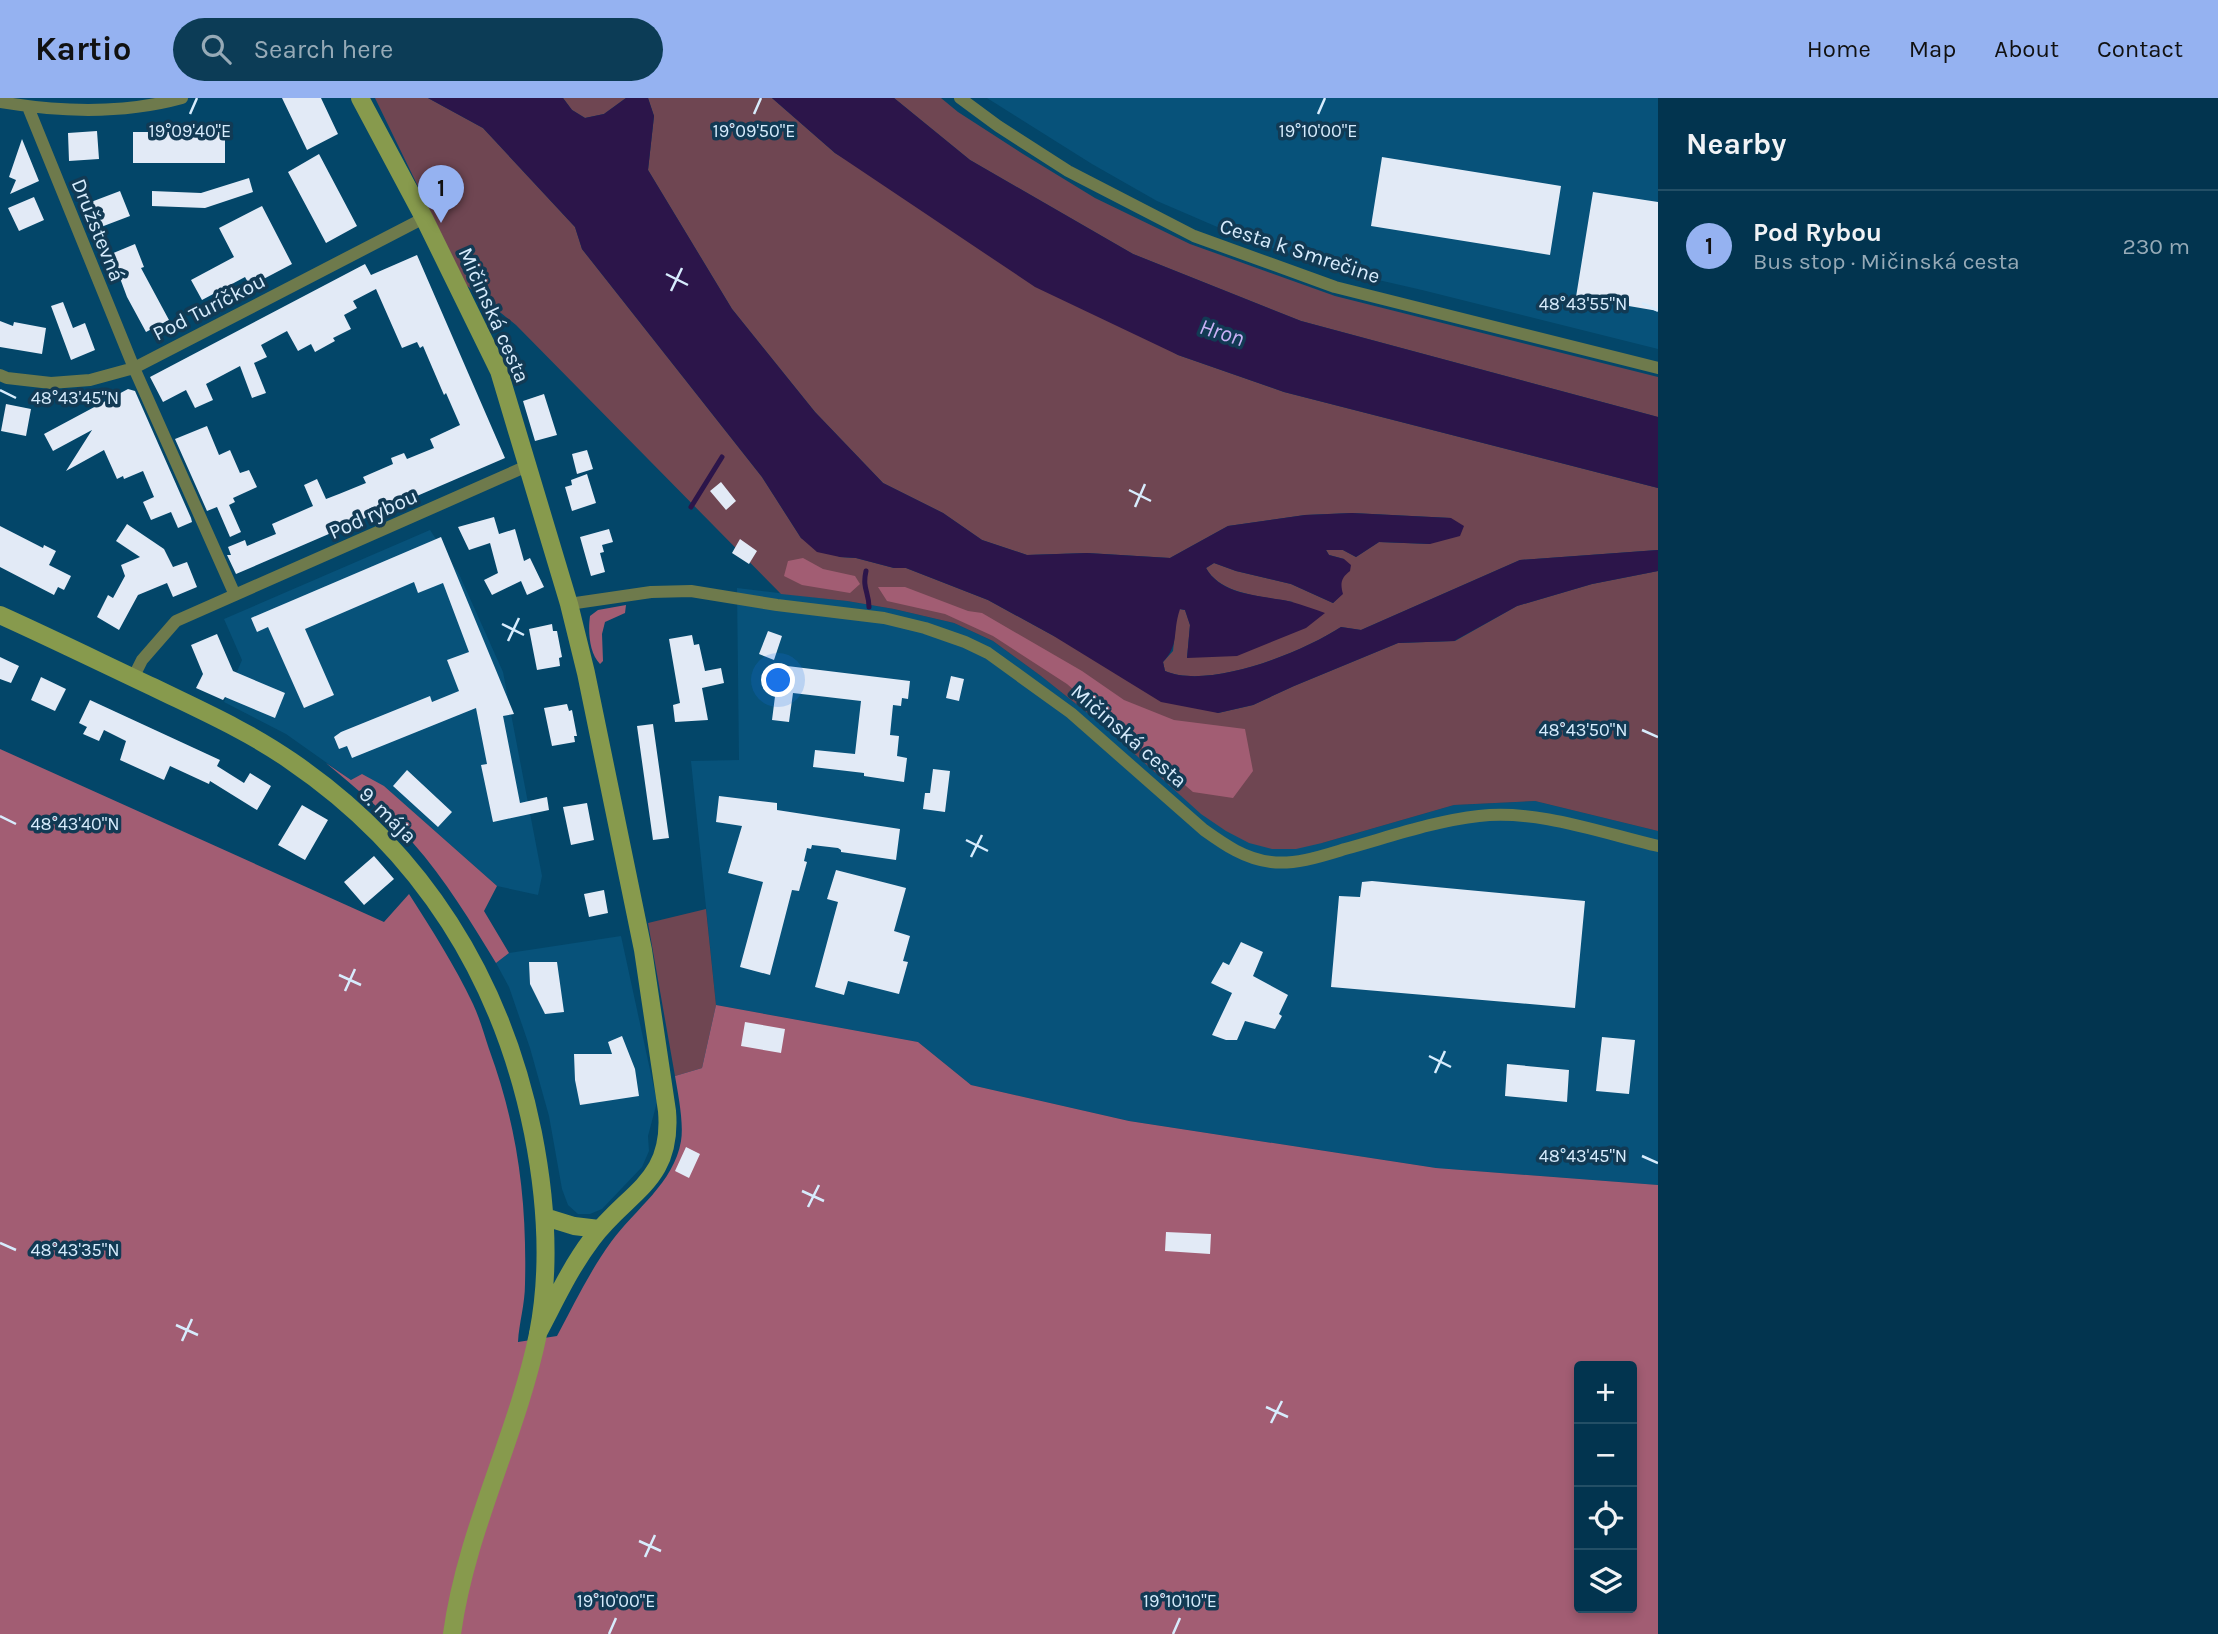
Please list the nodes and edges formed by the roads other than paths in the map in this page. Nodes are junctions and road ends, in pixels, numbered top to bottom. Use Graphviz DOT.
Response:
graph roads {
  1 [pos="183,98"];
  2 [pos="360,98"];
  3 [pos="960,98"];
  4 [pos="0,102"];
  5 [pos="28,107"];
  6 [pos="424,218"];
  7 [pos="134,368"];
  8 [pos="1658,368"];
  9 [pos="0,375"];
  10 [pos="527,466"];
  11 [pos="234,595"];
  12 [pos="569,604"];
  13 [pos="0,615"];
  14 [pos="133,678"];
  15 [pos="1658,846"];
  16 [pos="545,1217"];
  17 [pos="599,1229"];
  18 [pos="538,1333"];
  19 [pos="452,1634"];
  1 -- 5 [label="street"];
  2 -- 6 [label="street, Mičinská cesta"];
  3 -- 8 [label="street, Cesta k Smrečine"];
  4 -- 5 [label="street"];
  5 -- 7 [label="street, Družstevná"];
  6 -- 7 [label="street, Pod Turíčkou"];
  6 -- 10 [label="street, Mičinská cesta"];
  7 -- 9 [label="street, Pod Turíčkou"];
  7 -- 11 [label="street"];
  10 -- 11 [label="street, Pod rybou"];
  10 -- 12 [label="street, Mičinská cesta"];
  11 -- 14 [label="street, Pod rybou"];
  12 -- 15 [label="street, Mičinská cesta"];
  12 -- 17 [label="street, Mičinská cesta"];
  13 -- 14 [label="street, 9. mája"];
  14 -- 16 [label="street, 9. mája"];
  16 -- 17 [label="street"];
  16 -- 18 [label="street, 9. mája"];
  17 -- 18 [label="street, Mičinská cesta"];
  18 -- 19 [label="street"];
}
